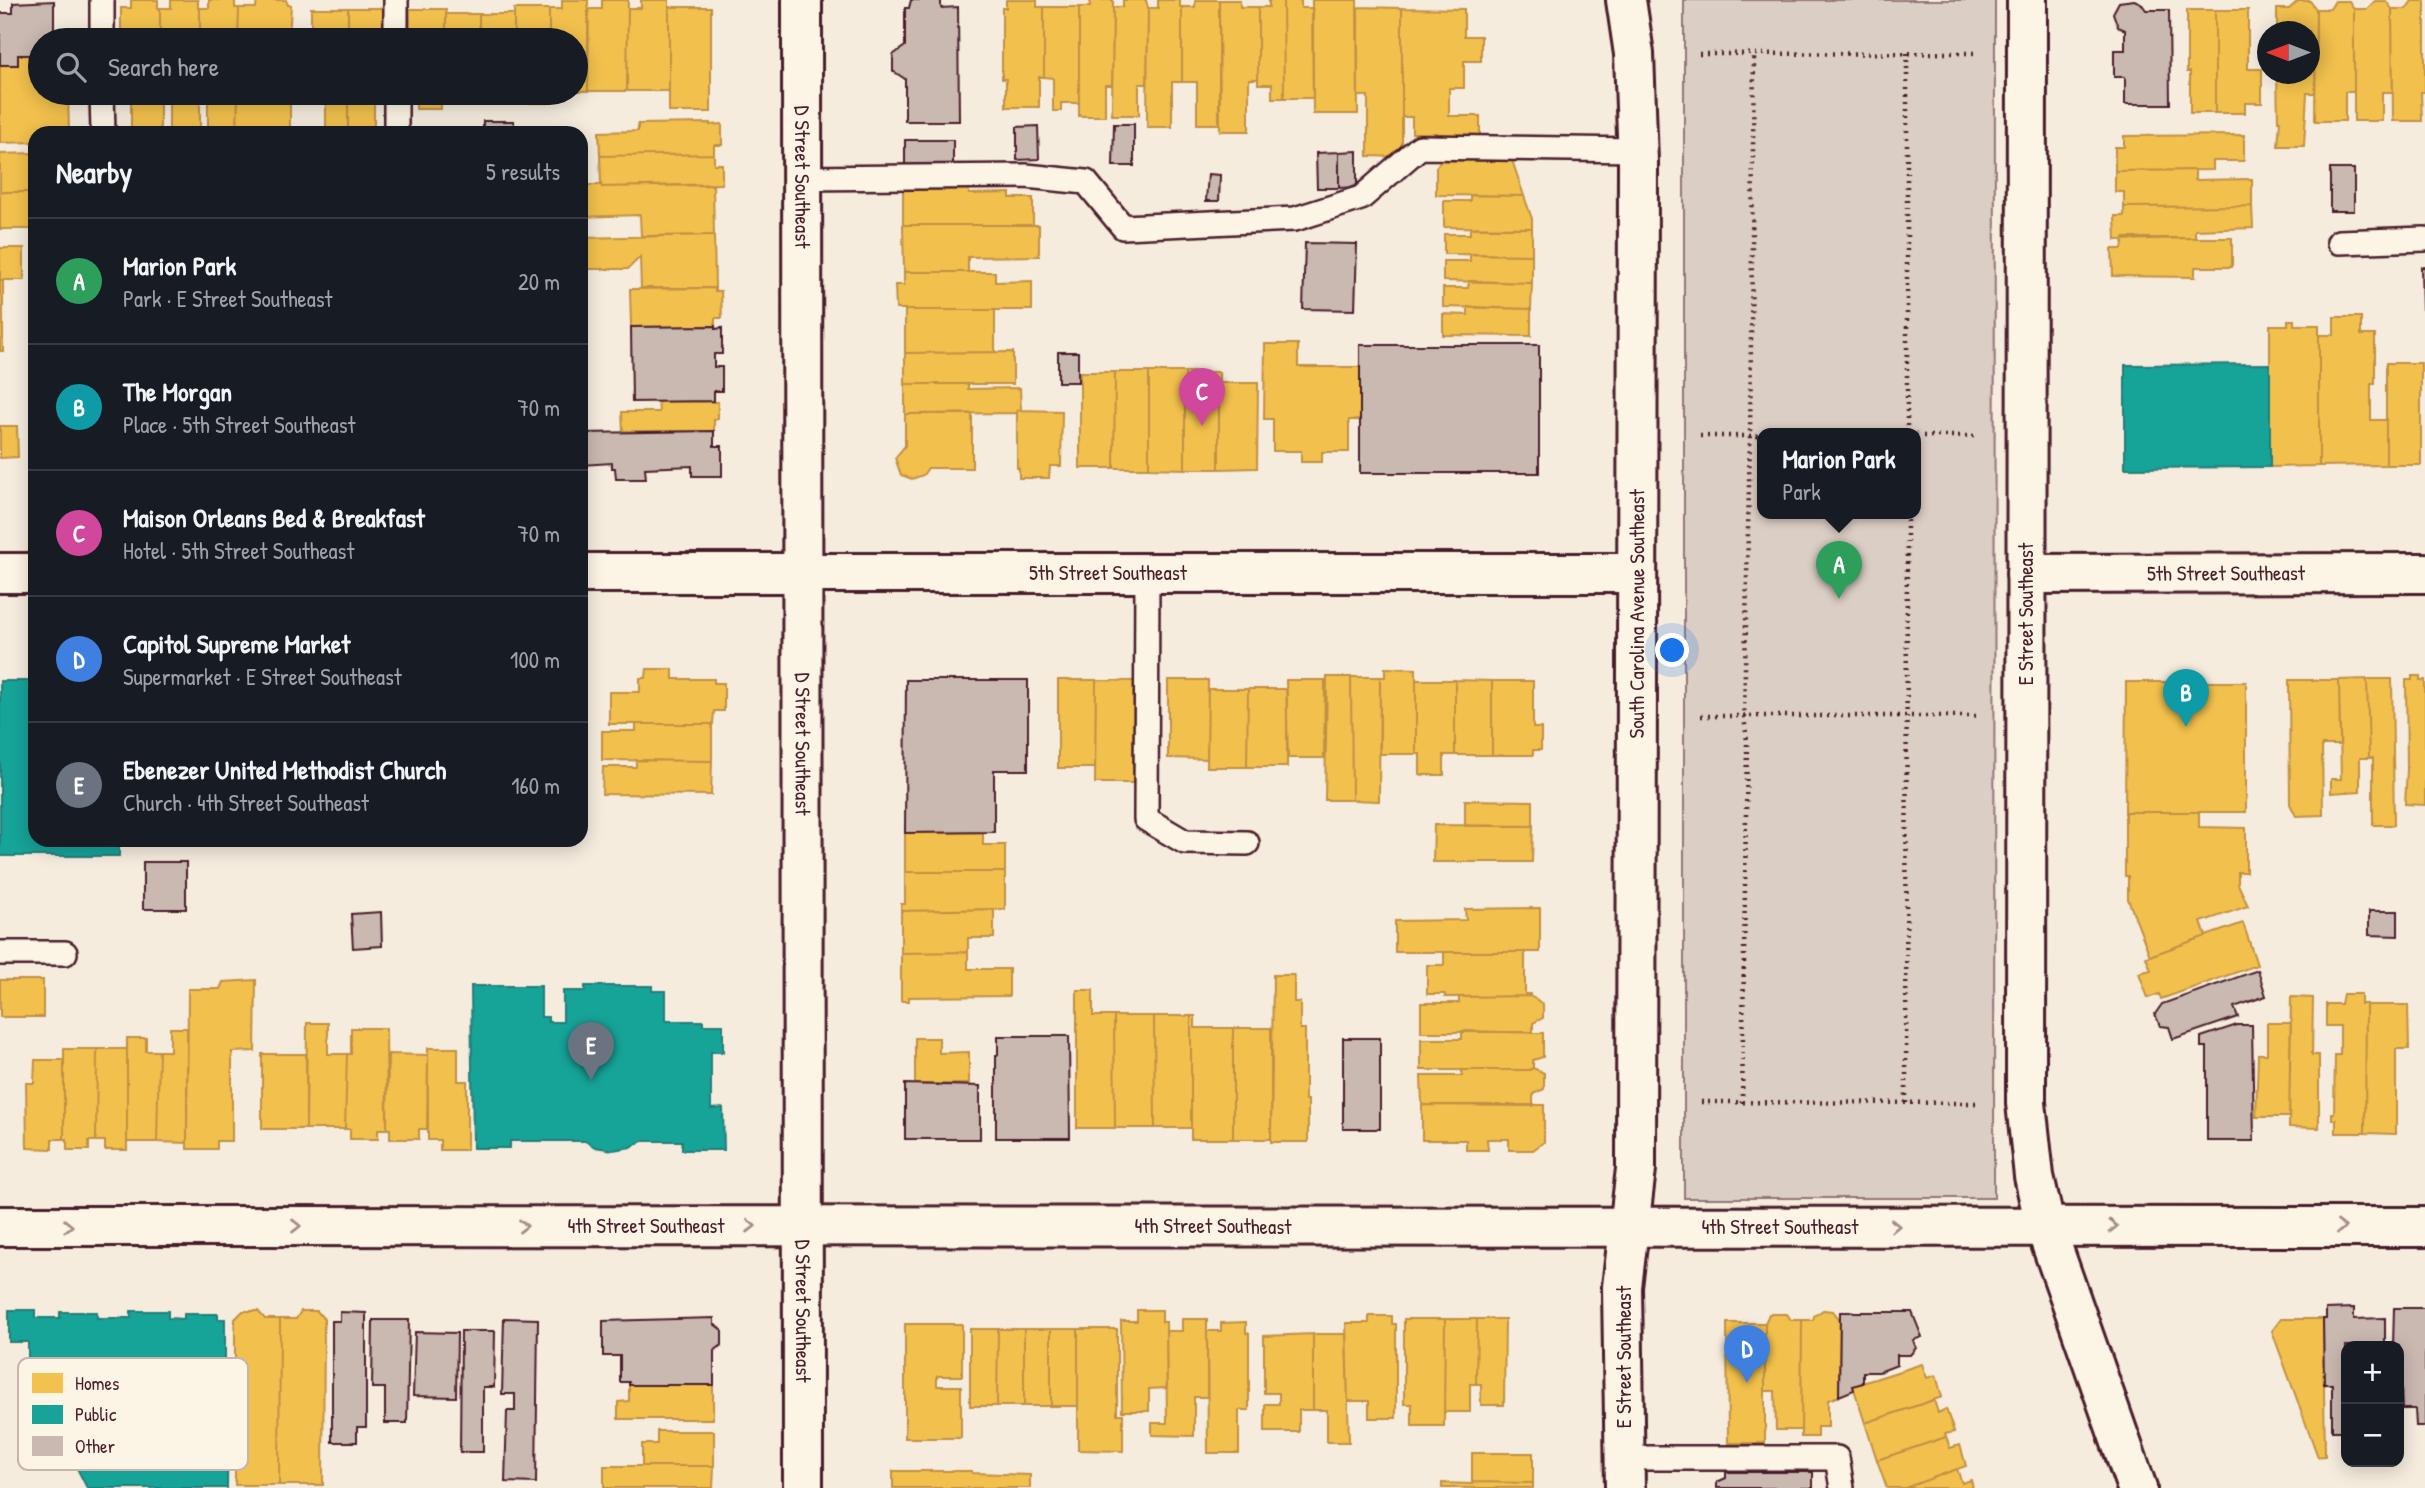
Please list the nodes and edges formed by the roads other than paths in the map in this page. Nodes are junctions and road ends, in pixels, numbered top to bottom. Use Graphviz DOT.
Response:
graph roads {
  1 [pos="102,0"];
  2 [pos="396,0"];
  3 [pos="802,0"];
  4 [pos="1626,0"];
  5 [pos="2027,0"];
  6 [pos="102,28"];
  7 [pos="396,28"];
  8 [pos="103,105"];
  9 [pos="396,105"];
  10 [pos="103,126"];
  11 [pos="396,126"];
  12 [pos="1637,150"];
  13 [pos="802,178"];
  14 [pos="2425,239"];
  15 [pos="2339,242"];
  16 [pos="0,573"];
  17 [pos="28,573"];
  18 [pos="588,573"];
  19 [pos="802,573"];
  20 [pos="1147,573"];
  21 [pos="1636,573"];
  22 [pos="2425,573"];
  23 [pos="2026,574"];
  24 [pos="1247,843"];
  25 [pos="0,953"];
  26 [pos="65,953"];
  27 [pos="0,1226"];
  28 [pos="803,1226"];
  29 [pos="2045,1226"];
  30 [pos="1630,1227"];
  31 [pos="2425,1227"];
  32 [pos="1624,1473"];
  33 [pos="803,1488"];
  34 [pos="1842,1488"];
  35 [pos="2137,1488"];
  1 -- 6 [label="lane"];
  2 -- 7 [label="lane"];
  3 -- 13 [label="street, D Street Southeast"];
  4 -- 12 [label="street, South Carolina Avenue Southeast"];
  5 -- 23 [label="street, E Street Southeast"];
  8 -- 10 [label="lane"];
  9 -- 11 [label="lane"];
  12 -- 13 [label="lane"];
  12 -- 21 [label="street, South Carolina Avenue Southeast"];
  13 -- 19 [label="street, D Street Southeast"];
  14 -- 15 [label="lane"];
  16 -- 17 [label="street"];
  18 -- 19 [label="street, 5th Street Southeast"];
  19 -- 20 [label="street, 5th Street Southeast"];
  19 -- 28 [label="street, D Street Southeast"];
  20 -- 21 [label="street, 5th Street Southeast"];
  20 -- 24 [label="lane"];
  21 -- 30 [label="street, South Carolina Avenue Southeast"];
  22 -- 23 [label="street, 5th Street Southeast"];
  23 -- 29 [label="street, E Street Southeast"];
  25 -- 26 [label="lane"];
  27 -- 28 [label="street, 4th Street Southeast, one-way"];
  28 -- 30 [label="street, 4th Street Southeast"];
  28 -- 33 [label="street, D Street Southeast"];
  30 -- 29 [label="street, 4th Street Southeast, one-way"];
  29 -- 31 [label="street, 4th Street Southeast, one-way"];
  29 -- 35 [label="street"];
  30 -- 32 [label="street, E Street Southeast"];
  32 -- 34 [label="lane"];
}
